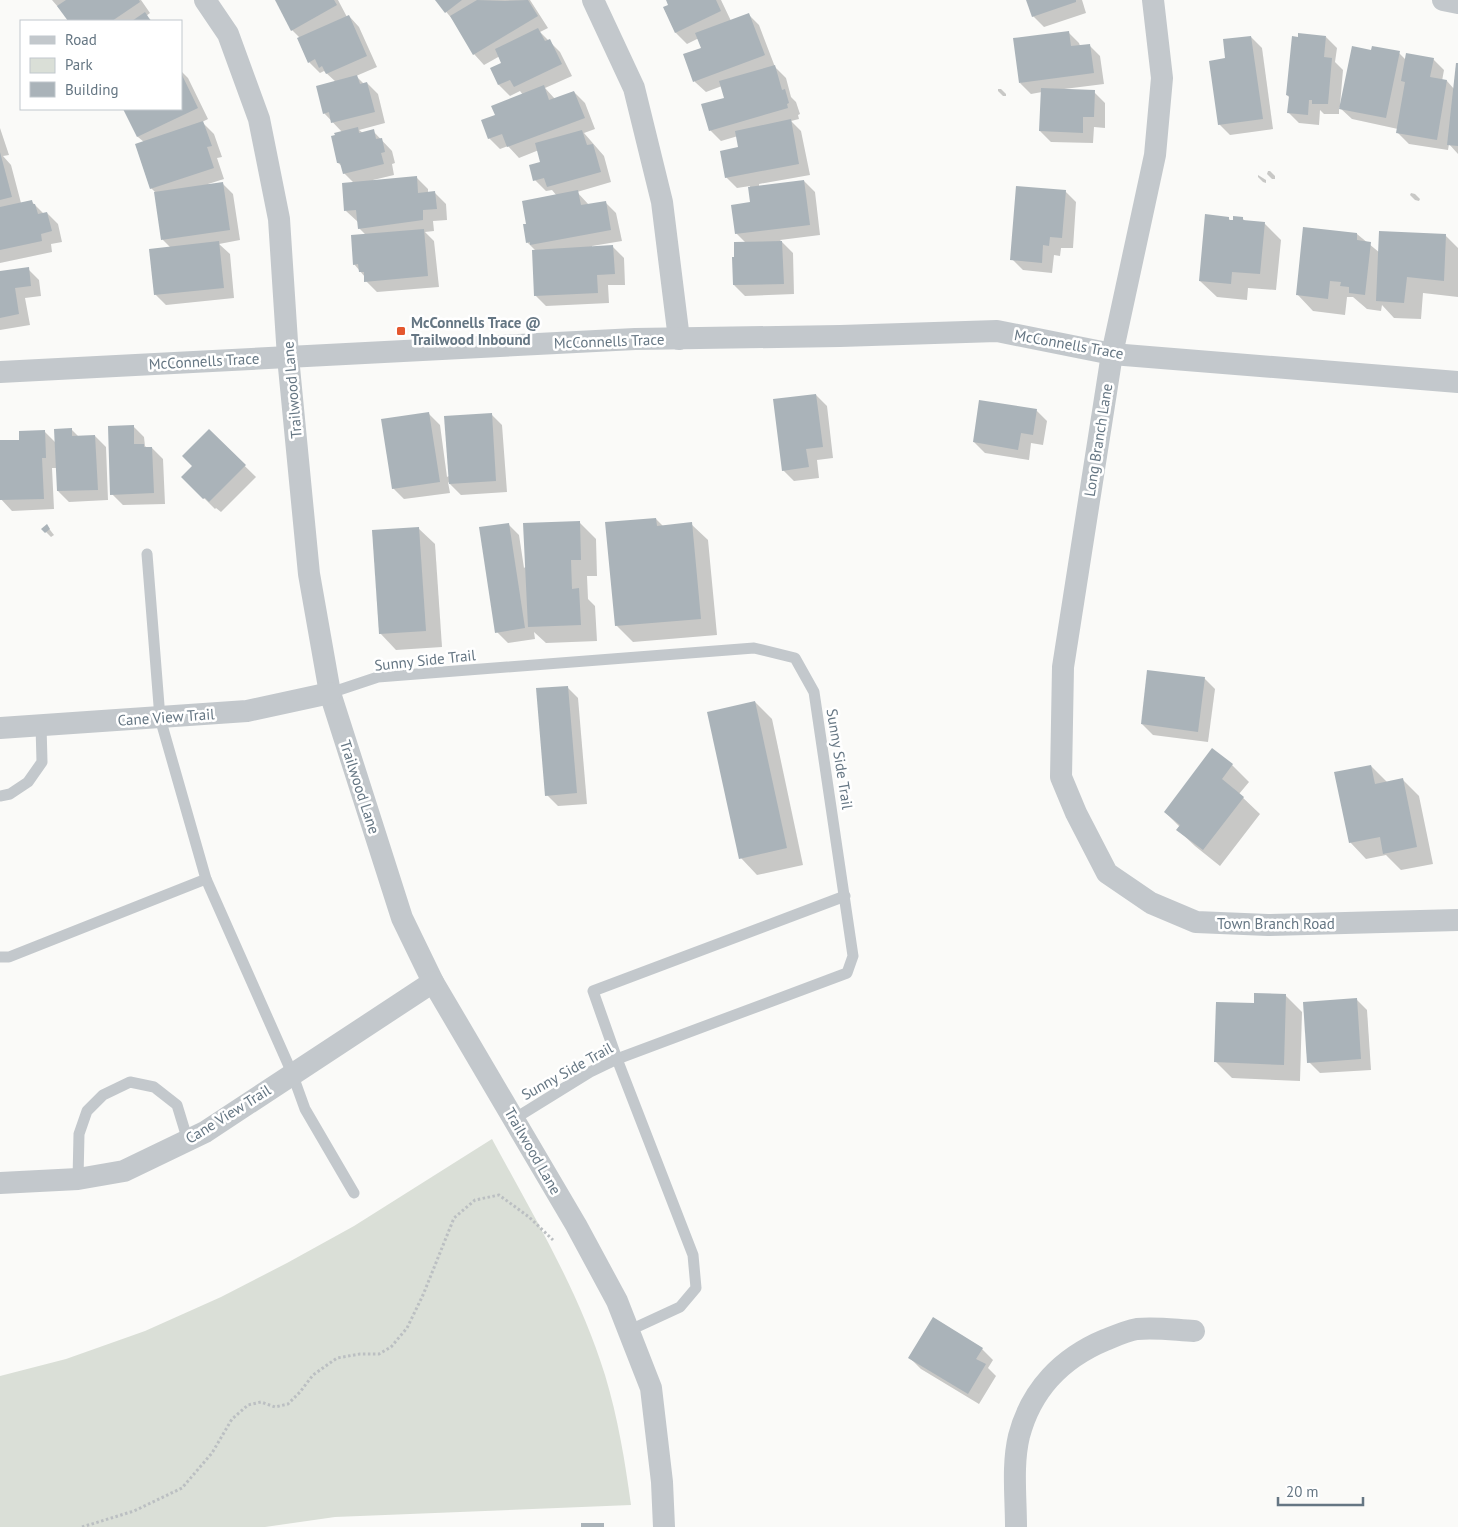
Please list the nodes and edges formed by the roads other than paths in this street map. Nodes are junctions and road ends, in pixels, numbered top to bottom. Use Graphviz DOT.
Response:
graph roads {
  1 [pos="205,0"];
  2 [pos="593,0"];
  3 [pos="1153,0"];
  4 [pos="1443,0"];
  5 [pos="1458,3"];
  6 [pos="679,339"];
  7 [pos="1112,354"];
  8 [pos="288,357"];
  9 [pos="0,372"];
  10 [pos="1458,382"];
  11 [pos="147,554"];
  12 [pos="330,693"];
  13 [pos="160,718"];
  14 [pos="41,725"];
  15 [pos="0,728"];
  16 [pos="0,796"];
  17 [pos="1107,873"];
  18 [pos="206,879"];
  19 [pos="845,896"];
  20 [pos="1458,920"];
  21 [pos="0,957"];
  22 [pos="433,982"];
  23 [pos="617,1059"];
  24 [pos="292,1073"];
  25 [pos="514,1118"];
  26 [pos="188,1140"];
  27 [pos="78,1179"];
  28 [pos="0,1183"];
  29 [pos="354,1193"];
  30 [pos="628,1331"];
  31 [pos="1194,1331"];
  32 [pos="664,1527"];
  33 [pos="1016,1527"];
  1 -- 8 [label="street, Trailwood Lane"];
  2 -- 6 [label="street, McConnells Trace"];
  3 -- 7 [label="street, Long Branch Lane"];
  4 -- 5 [label="street"];
  6 -- 7 [label="street, McConnells Trace"];
  6 -- 8 [label="street, McConnells Trace"];
  7 -- 10 [label="street, McConnells Trace"];
  7 -- 17 [label="street, Long Branch Lane"];
  8 -- 9 [label="street, McConnells Trace"];
  8 -- 12 [label="street, Trailwood Lane"];
  11 -- 13 [label="lane"];
  12 -- 13 [label="street, Cane View Trail"];
  12 -- 19 [label="lane, Sunny Side Trail"];
  12 -- 22 [label="street, Trailwood Lane"];
  13 -- 14 [label="street, Cane View Trail"];
  13 -- 18 [label="lane"];
  14 -- 15 [label="street, Cane View Trail"];
  14 -- 16 [label="lane"];
  17 -- 20 [label="street, Town Branch Road"];
  18 -- 21 [label="lane"];
  18 -- 24 [label="lane"];
  19 -- 23 [label="lane, Sunny Side Trail"];
  19 -- 23 [label="lane"];
  22 -- 24 [label="street, Cane View Trail"];
  22 -- 25 [label="street, Trailwood Lane"];
  23 -- 25 [label="lane, Sunny Side Trail"];
  23 -- 30 [label="lane"];
  24 -- 26 [label="street, Cane View Trail"];
  24 -- 29 [label="lane"];
  25 -- 30 [label="street, Trailwood Lane"];
  26 -- 27 [label="street, Cane View Trail"];
  26 -- 27 [label="lane"];
  27 -- 28 [label="street, Cane View Trail"];
  30 -- 32 [label="street, Trailwood Lane"];
  31 -- 33 [label="street"];
}
